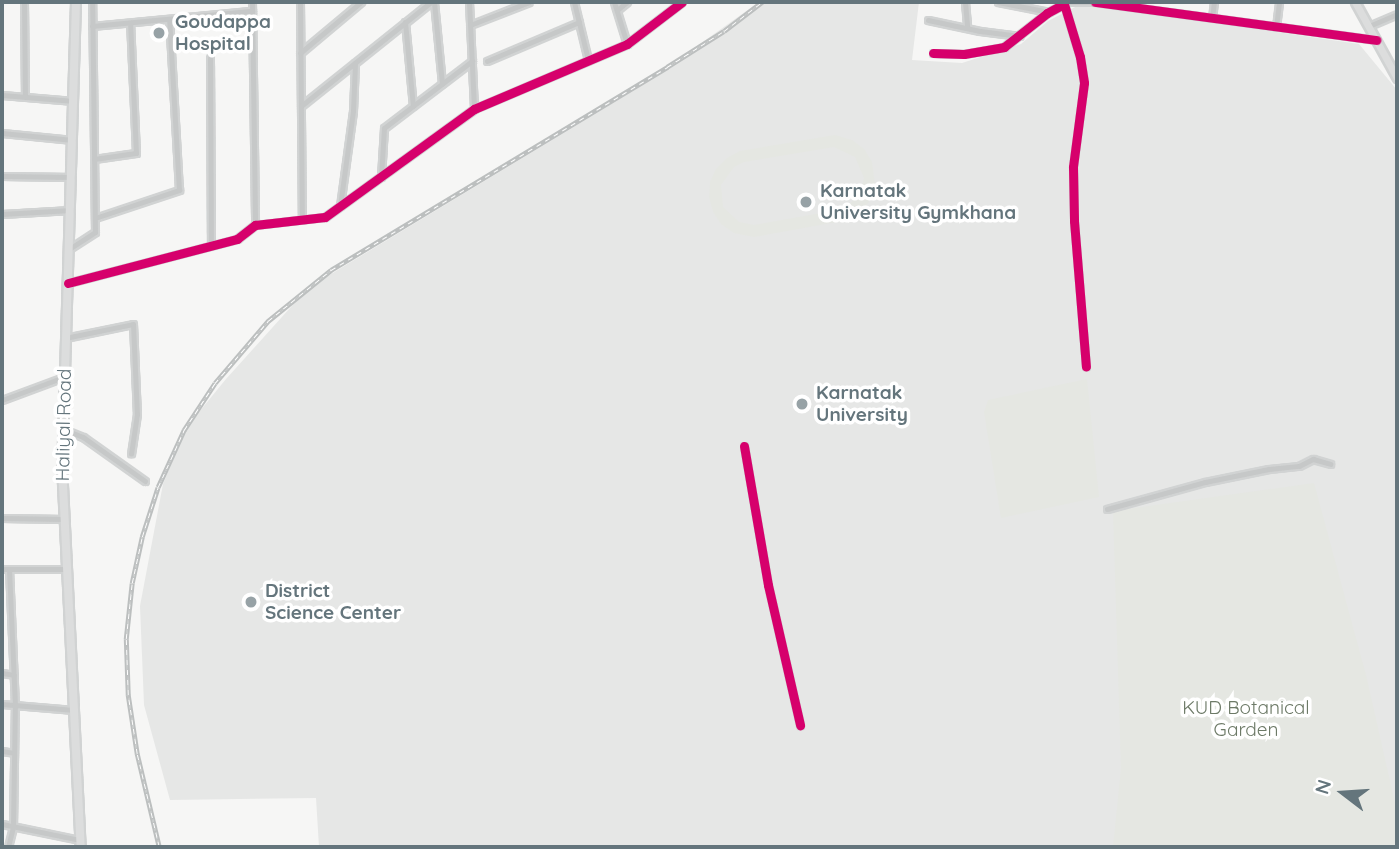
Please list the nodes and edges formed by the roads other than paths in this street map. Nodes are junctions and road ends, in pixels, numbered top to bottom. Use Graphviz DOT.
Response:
graph roads {
  1 [pos="24,2"];
  2 [pos="76,2"];
  3 [pos="92,2"];
  4 [pos="252,2"];
  5 [pos="300,2"];
  6 [pos="361,2"];
  7 [pos="432,2"];
  8 [pos="469,2"];
  9 [pos="529,2"];
  10 [pos="574,2"];
  11 [pos="614,2"];
  12 [pos="627,2"];
  13 [pos="682,2"];
  14 [pos="965,2"];
  15 [pos="998,2"];
  16 [pos="1089,2"];
  17 [pos="1095,2"];
  18 [pos="1214,2"];
  19 [pos="1279,2"];
  20 [pos="1355,2"];
  21 [pos="1064,3"];
  22 [pos="1141,5"];
  23 [pos="617,10"];
  24 [pos="252,11"];
  25 [pos="1049,12"];
  26 [pos="1397,14"];
  27 [pos="1212,18"];
  28 [pos="169,19"];
  29 [pos="928,20"];
  30 [pos="405,22"];
  31 [pos="579,22"];
  32 [pos="130,23"];
  33 [pos="470,25"];
  34 [pos="92,26"];
  35 [pos="967,26"];
  36 [pos="1369,26"];
  37 [pos="1276,27"];
  38 [pos="1021,36"];
  39 [pos="1376,40"];
  40 [pos="626,44"];
  41 [pos="300,52"];
  42 [pos="933,53"];
  43 [pos="210,58"];
  44 [pos="1397,59"];
  45 [pos="588,60"];
  46 [pos="472,61"];
  47 [pos="487,61"];
  48 [pos="355,63"];
  49 [pos="1389,63"];
  50 [pos="1397,78"];
  51 [pos="442,84"];
  52 [pos="2,95"];
  53 [pos="25,97"];
  54 [pos="75,101"];
  55 [pos="301,106"];
  56 [pos="413,106"];
  57 [pos="474,109"];
  58 [pos="2,133"];
  59 [pos="73,140"];
  60 [pos="94,159"];
  61 [pos="2,176"];
  62 [pos="72,177"];
  63 [pos="381,177"];
  64 [pos="340,206"];
  65 [pos="71,210"];
  66 [pos="2,214"];
  67 [pos="94,218"];
  68 [pos="302,220"];
  69 [pos="255,225"];
  70 [pos="211,245"];
  71 [pos="69,249"];
  72 [pos="68,283"];
  73 [pos="65,338"];
  74 [pos="1086,367"];
  75 [pos="64,377"];
  76 [pos="2,400"];
  77 [pos="63,429"];
  78 [pos="744,446"];
  79 [pos="131,454"];
  80 [pos="1329,464"];
  81 [pos="145,481"];
  82 [pos="1107,509"];
  83 [pos="2,518"];
  84 [pos="65,519"];
  85 [pos="5,569"];
  86 [pos="67,569"];
  87 [pos="2,673"];
  88 [pos="14,675"];
  89 [pos="2,704"];
  90 [pos="15,706"];
  91 [pos="74,710"];
  92 [pos="800,724"];
  93 [pos="2,751"];
  94 [pos="14,753"];
  95 [pos="2,824"];
  96 [pos="13,827"];
  97 [pos="81,844"];
  98 [pos="8,847"];
  1 -- 53 [label="street"];
  2 -- 54 [label="main road, Haliyal Road"];
  3 -- 34 [label="street"];
  4 -- 24 [label="street"];
  5 -- 41 [label="street"];
  6 -- 41 [label="street"];
  7 -- 30 [label="street"];
  7 -- 51 [label="street"];
  8 -- 33 [label="street"];
  9 -- 33 [label="street"];
  10 -- 31 [label="street"];
  11 -- 23 [label="street"];
  12 -- 23 [label="street"];
  13 -- 40 [label="street"];
  14 -- 35 [label="street"];
  15 -- 25 [label="street"];
  16 -- 21 [label="street"];
  17 -- 22 [label="street"];
  18 -- 27 [label="street"];
  19 -- 37 [label="street"];
  20 -- 36 [label="street"];
  21 -- 25 [label="street"];
  21 -- 74 [label="street"];
  22 -- 27 [label="street"];
  23 -- 40 [label="street"];
  24 -- 28 [label="street"];
  24 -- 69 [label="street"];
  25 -- 38 [label="street"];
  26 -- 36 [label="street"];
  27 -- 37 [label="street"];
  28 -- 32 [label="street"];
  28 -- 67 [label="street"];
  29 -- 35 [label="street"];
  30 -- 48 [label="street"];
  30 -- 56 [label="street"];
  31 -- 45 [label="street"];
  31 -- 47 [label="street"];
  32 -- 34 [label="street"];
  32 -- 60 [label="street"];
  33 -- 46 [label="street"];
  34 -- 60 [label="street"];
  35 -- 38 [label="street"];
  36 -- 39 [label="street"];
  37 -- 39 [label="street"];
  38 -- 42 [label="street"];
  39 -- 49 [label="street"];
  40 -- 45 [label="street"];
  41 -- 55 [label="street"];
  43 -- 70 [label="street"];
  44 -- 49 [label="street"];
  45 -- 57 [label="street"];
  46 -- 51 [label="street"];
  46 -- 57 [label="street"];
  48 -- 55 [label="street"];
  48 -- 64 [label="street"];
  49 -- 50 [label="street"];
  51 -- 56 [label="street"];
  52 -- 53 [label="street"];
  53 -- 54 [label="street"];
  54 -- 59 [label="main road, Haliyal Road"];
  55 -- 68 [label="street"];
  56 -- 63 [label="street"];
  57 -- 63 [label="street"];
  58 -- 59 [label="street"];
  59 -- 62 [label="main road, Haliyal Road"];
  60 -- 67 [label="street"];
  61 -- 62 [label="street"];
  62 -- 65 [label="main road, Haliyal Road"];
  63 -- 64 [label="street"];
  64 -- 68 [label="street"];
  65 -- 66 [label="street"];
  65 -- 71 [label="main road, Haliyal Road"];
  67 -- 71 [label="street"];
  68 -- 69 [label="street"];
  69 -- 70 [label="street"];
  70 -- 72 [label="street"];
  71 -- 72 [label="main road, Haliyal Road"];
  72 -- 73 [label="main road, Haliyal Road"];
  73 -- 75 [label="main road, Haliyal Road"];
  73 -- 79 [label="street"];
  75 -- 76 [label="street"];
  75 -- 77 [label="main road, Haliyal Road"];
  77 -- 81 [label="street"];
  77 -- 84 [label="main road, Haliyal Road"];
  78 -- 92 [label="street"];
  80 -- 82 [label="street"];
  83 -- 84 [label="street"];
  84 -- 86 [label="main road, Haliyal Road"];
  85 -- 86 [label="street"];
  85 -- 88 [label="street"];
  86 -- 91 [label="main road, Haliyal Road"];
  87 -- 88 [label="street"];
  88 -- 90 [label="street"];
  89 -- 90 [label="street"];
  90 -- 91 [label="street"];
  90 -- 94 [label="street"];
  91 -- 97 [label="main road, Haliyal Road"];
  93 -- 94 [label="street"];
  94 -- 96 [label="street"];
  95 -- 96 [label="street"];
  96 -- 97 [label="street"];
  96 -- 98 [label="street"];
}
